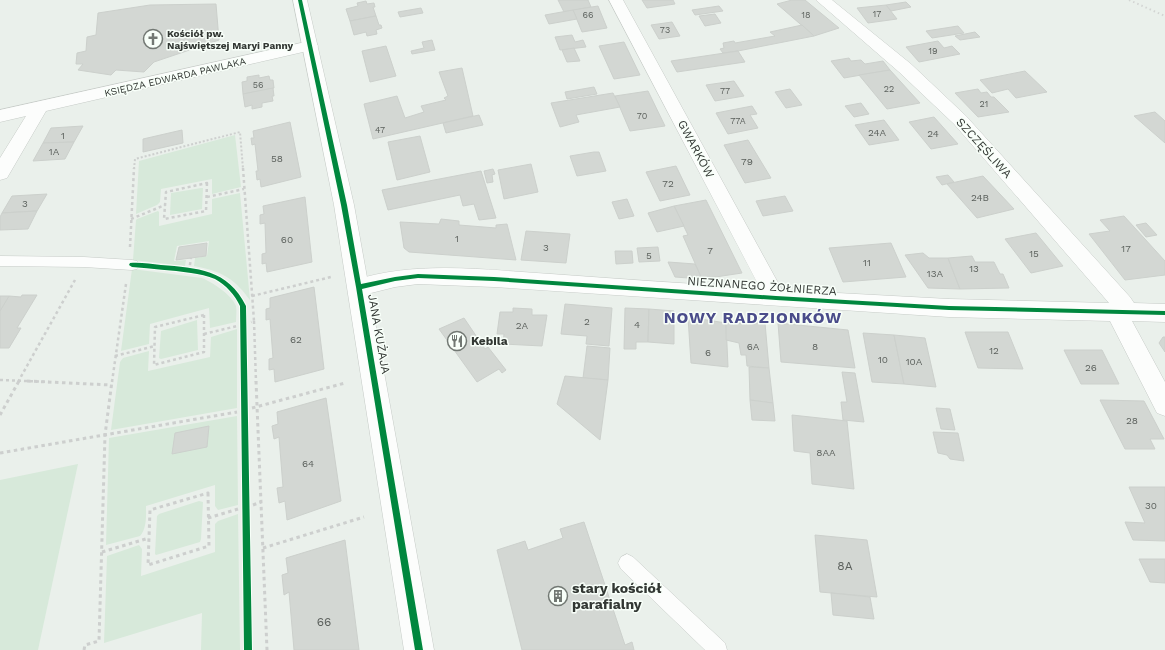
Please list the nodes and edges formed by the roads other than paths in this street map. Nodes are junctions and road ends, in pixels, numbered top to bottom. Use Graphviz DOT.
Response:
graph roads {
  1 [pos="300,0"];
  2 [pos="616,0"];
  3 [pos="823,0"];
  4 [pos="310,46"];
  5 [pos="40,107"];
  6 [pos="0,116"];
  7 [pos="0,173"];
  8 [pos="0,261"];
  9 [pos="131,264"];
  10 [pos="359,287"];
  11 [pos="776,298"];
  12 [pos="1122,313"];
  13 [pos="1165,314"];
  14 [pos="1165,405"];
  15 [pos="627,563"];
  16 [pos="419,650"];
  17 [pos="718,650"];
  1 -- 4 [label="street, JANA KUŻAJA"];
  2 -- 11 [label="street, GWARKÓW"];
  3 -- 12 [label="street, SZCZĘŚLIWA"];
  4 -- 5 [label="street, KSIĘDZA EDWARDA PAWLAKA"];
  4 -- 10 [label="street, JANA KUŻAJA"];
  5 -- 6 [label="street, KSIĘDZA EDWARDA PAWLAKA"];
  5 -- 7 [label="street"];
  8 -- 9 [label="lane"];
  10 -- 11 [label="street, NIEZNANEGO ŻOŁNIERZA"];
  10 -- 16 [label="street, JANA KUŻAJA"];
  11 -- 12 [label="street, NIEZNANEGO ŻOŁNIERZA"];
  12 -- 13 [label="street, NIEZNANEGO ŻOŁNIERZA"];
  12 -- 14 [label="street, SZCZĘŚLIWA"];
  15 -- 17 [label="lane"];
}
